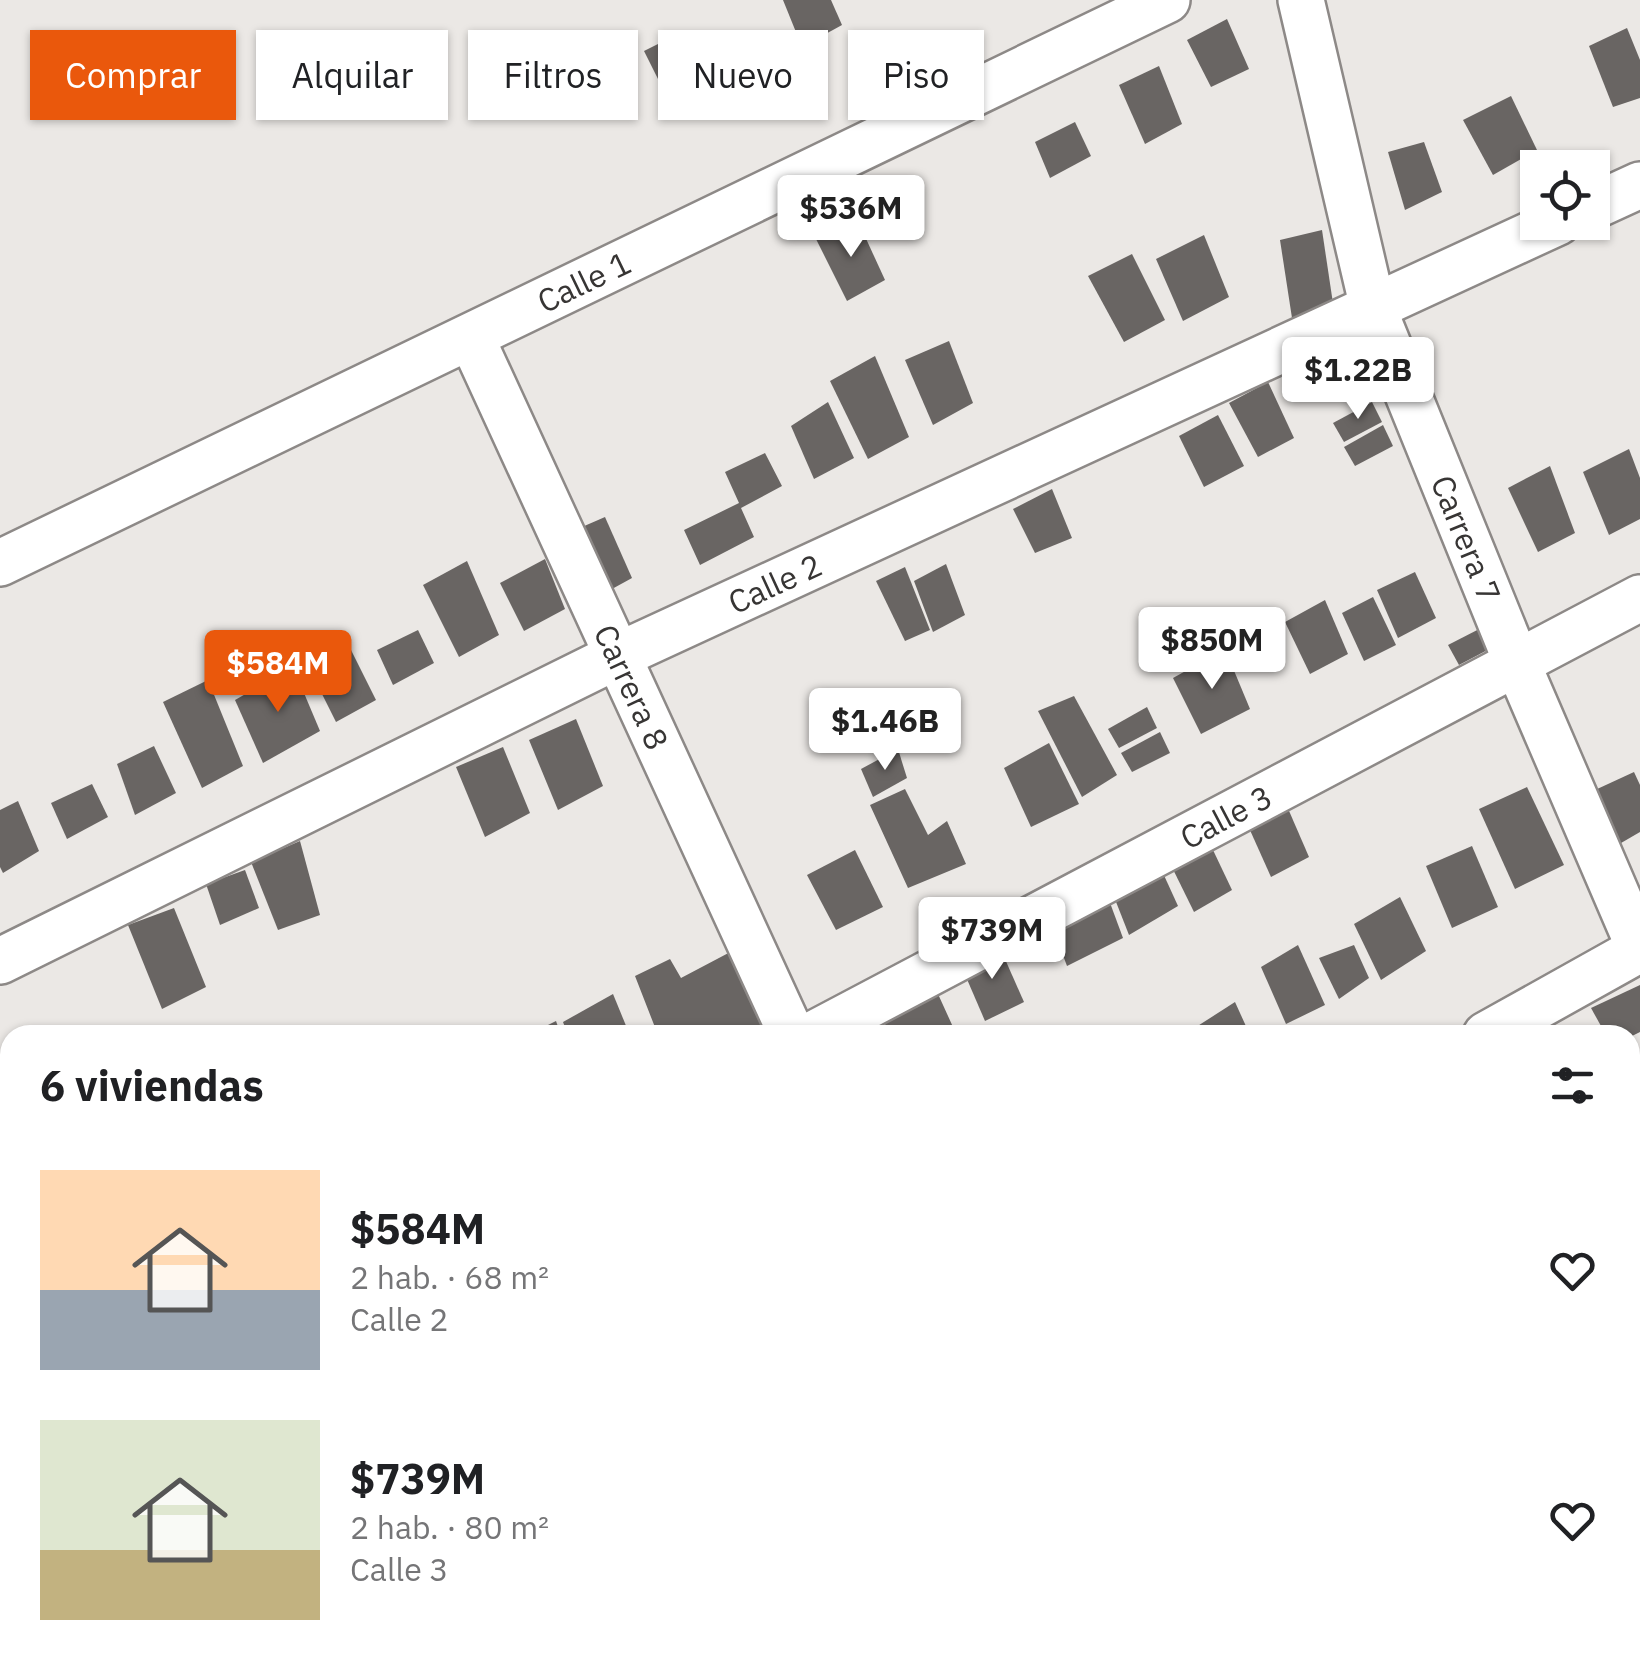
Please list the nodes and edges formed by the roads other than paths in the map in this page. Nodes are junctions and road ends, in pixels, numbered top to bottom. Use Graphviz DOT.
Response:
graph roads {
  1 [pos="1167,0"];
  2 [pos="1301,0"];
  3 [pos="1640,184"];
  4 [pos="1610,198"];
  5 [pos="1520,240"];
  6 [pos="1373,308"];
  7 [pos="471,337"];
  8 [pos="0,563"];
  9 [pos="1640,598"];
  10 [pos="615,657"];
  11 [pos="1517,663"];
  12 [pos="1640,949"];
  13 [pos="0,961"];
  14 [pos="787,1025"];
  15 [pos="831,1025"];
  16 [pos="1504,1025"];
  1 -- 7 [label="street, Calle 1"];
  2 -- 6 [label="street, Carrera 7"];
  3 -- 4 [label="street"];
  5 -- 6 [label="street, Calle 2"];
  6 -- 10 [label="street, Calle 2"];
  6 -- 11 [label="street, Carrera 7"];
  7 -- 8 [label="street, Calle 1"];
  7 -- 10 [label="street, Carrera 8"];
  9 -- 11 [label="street, Calle 3"];
  10 -- 13 [label="street, Calle 2"];
  10 -- 14 [label="street, Carrera 8"];
  11 -- 12 [label="street, Carrera 7"];
  11 -- 15 [label="street, Calle 3"];
  12 -- 16 [label="street"];
}
